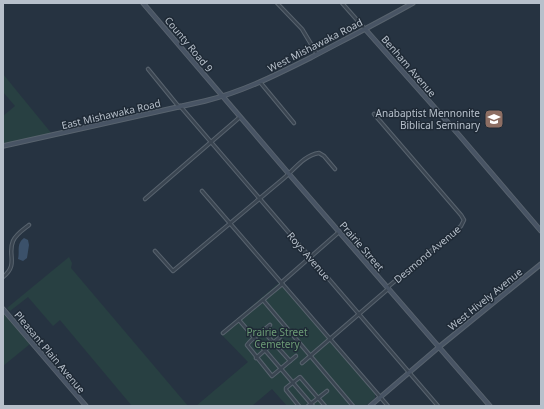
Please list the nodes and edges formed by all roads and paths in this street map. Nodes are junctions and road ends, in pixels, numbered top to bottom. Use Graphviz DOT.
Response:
graph roads {
  1 [pos="143,3"];
  2 [pos="277,3"];
  3 [pos="342,3"];
  4 [pos="413,3"];
  5 [pos="365,29"];
  6 [pos="317,54"];
  7 [pos="148,69"];
  8 [pos="260,82"];
  9 [pos="222,96"];
  10 [pos="180,107"];
  11 [pos="374,114"];
  12 [pos="240,117"];
  13 [pos="294,123"];
  14 [pos="211,142"];
  15 [pos="3,146"];
  16 [pos="335,169"];
  17 [pos="289,174"];
  18 [pos="202,191"];
  19 [pos="145,199"];
  20 [pos="260,199"];
  21 [pos="230,224"];
  22 [pos="29,225"];
  23 [pos="541,231"];
  24 [pos="339,232"];
  25 [pos="155,251"];
  26 [pos="310,257"];
  27 [pos="541,264"];
  28 [pos="3,277"];
  29 [pos="282,282"];
  30 [pos="388,289"];
  31 [pos="263,300"];
  32 [pos="3,309"];
  33 [pos="359,314"];
  34 [pos="239,320"];
  35 [pos="270,325"];
  36 [pos="263,331"];
  37 [pos="223,333"];
  38 [pos="280,337"];
  39 [pos="254,338"];
  40 [pos="330,339"];
  41 [pos="273,343"];
  42 [pos="439,347"];
  43 [pos="264,350"];
  44 [pos="296,356"];
  45 [pos="311,356"];
  46 [pos="256,358"];
  47 [pos="290,361"];
  48 [pos="302,363"];
  49 [pos="281,369"];
  50 [pos="409,372"];
  51 [pos="292,383"];
  52 [pos="326,391"];
  53 [pos="380,397"];
  54 [pos="318,398"];
  55 [pos="311,405"];
  56 [pos="86,406"];
  57 [pos="299,406"];
  58 [pos="325,406"];
  59 [pos="353,406"];
  60 [pos="370,406"];
  61 [pos="388,406"];
  62 [pos="438,406"];
  63 [pos="490,406"];
  1 -- 9 [label="main road, County Road 9"];
  2 -- 6 [label="street"];
  3 -- 5 [label="street, Benham Avenue"];
  4 -- 5 [label="main road, West Mishawaka Road"];
  5 -- 6 [label="main road, West Mishawaka Road"];
  5 -- 23 [label="main road, Benham Avenue"];
  6 -- 8 [label="main road, West Mishawaka Road"];
  7 -- 10 [label="street, Roys Avenue"];
  8 -- 9 [label="main road, West Mishawaka Road"];
  8 -- 13 [label="street"];
  9 -- 10 [label="main road, East Mishawaka Road"];
  9 -- 12 [label="main road, Prairie Street"];
  10 -- 14 [label="street, Roys Avenue"];
  10 -- 15 [label="main road, East Mishawaka Road"];
  11 -- 30 [label="street, Desmond Avenue"];
  12 -- 14 [label="street"];
  12 -- 17 [label="main road, Prairie Street"];
  14 -- 19 [label="street"];
  14 -- 20 [label="street, Roys Avenue"];
  16 -- 17 [label="street"];
  17 -- 20 [label="street"];
  17 -- 24 [label="main road, Prairie Street"];
  18 -- 21 [label="street"];
  20 -- 21 [label="street"];
  20 -- 26 [label="street, Roys Avenue"];
  21 -- 25 [label="street"];
  21 -- 29 [label="street"];
  22 -- 28 [label="street"];
  24 -- 26 [label="street"];
  24 -- 30 [label="main road, Prairie Street"];
  26 -- 29 [label="street"];
  26 -- 33 [label="street, Roys Avenue"];
  27 -- 42 [label="main road, West Hively Avenue"];
  29 -- 31 [label="street"];
  29 -- 40 [label="street"];
  30 -- 33 [label="street, Desmond Avenue"];
  30 -- 42 [label="main road, Prairie Street"];
  31 -- 34 [label="street"];
  31 -- 45 [label="street"];
  32 -- 56 [label="main road, Pleasant Plain Avenue"];
  33 -- 40 [label="street, Desmond Avenue"];
  33 -- 50 [label="street, Roys Avenue"];
  34 -- 37 [label="street"];
  34 -- 39 [label="street"];
  35 -- 36 [label="street"];
  36 -- 39 [label="street"];
  36 -- 41 [label="street"];
  38 -- 41 [label="street"];
  39 -- 43 [label="street"];
  39 -- 46 [label="street"];
  40 -- 45 [label="street, Desmond Avenue"];
  40 -- 53 [label="street"];
  41 -- 43 [label="street"];
  41 -- 47 [label="street"];
  42 -- 50 [label="main road, West Hively Avenue"];
  42 -- 63 [label="main road, Prairie Street"];
  43 -- 46 [label="street"];
  43 -- 49 [label="street"];
  44 -- 47 [label="street"];
  45 -- 48 [label="street, Desmond Avenue"];
  45 -- 59 [label="street"];
  46 -- 49 [label="street"];
  47 -- 49 [label="street"];
  49 -- 51 [label="street"];
  50 -- 53 [label="main road, West Hively Avenue"];
  50 -- 62 [label="street, Roys Avenue"];
  51 -- 54 [label="street"];
  51 -- 55 [label="street"];
  51 -- 57 [label="street"];
  52 -- 54 [label="street"];
  53 -- 60 [label="main road, West Hively Avenue"];
  53 -- 61 [label="street"];
  54 -- 55 [label="street"];
  54 -- 58 [label="street"];
}
